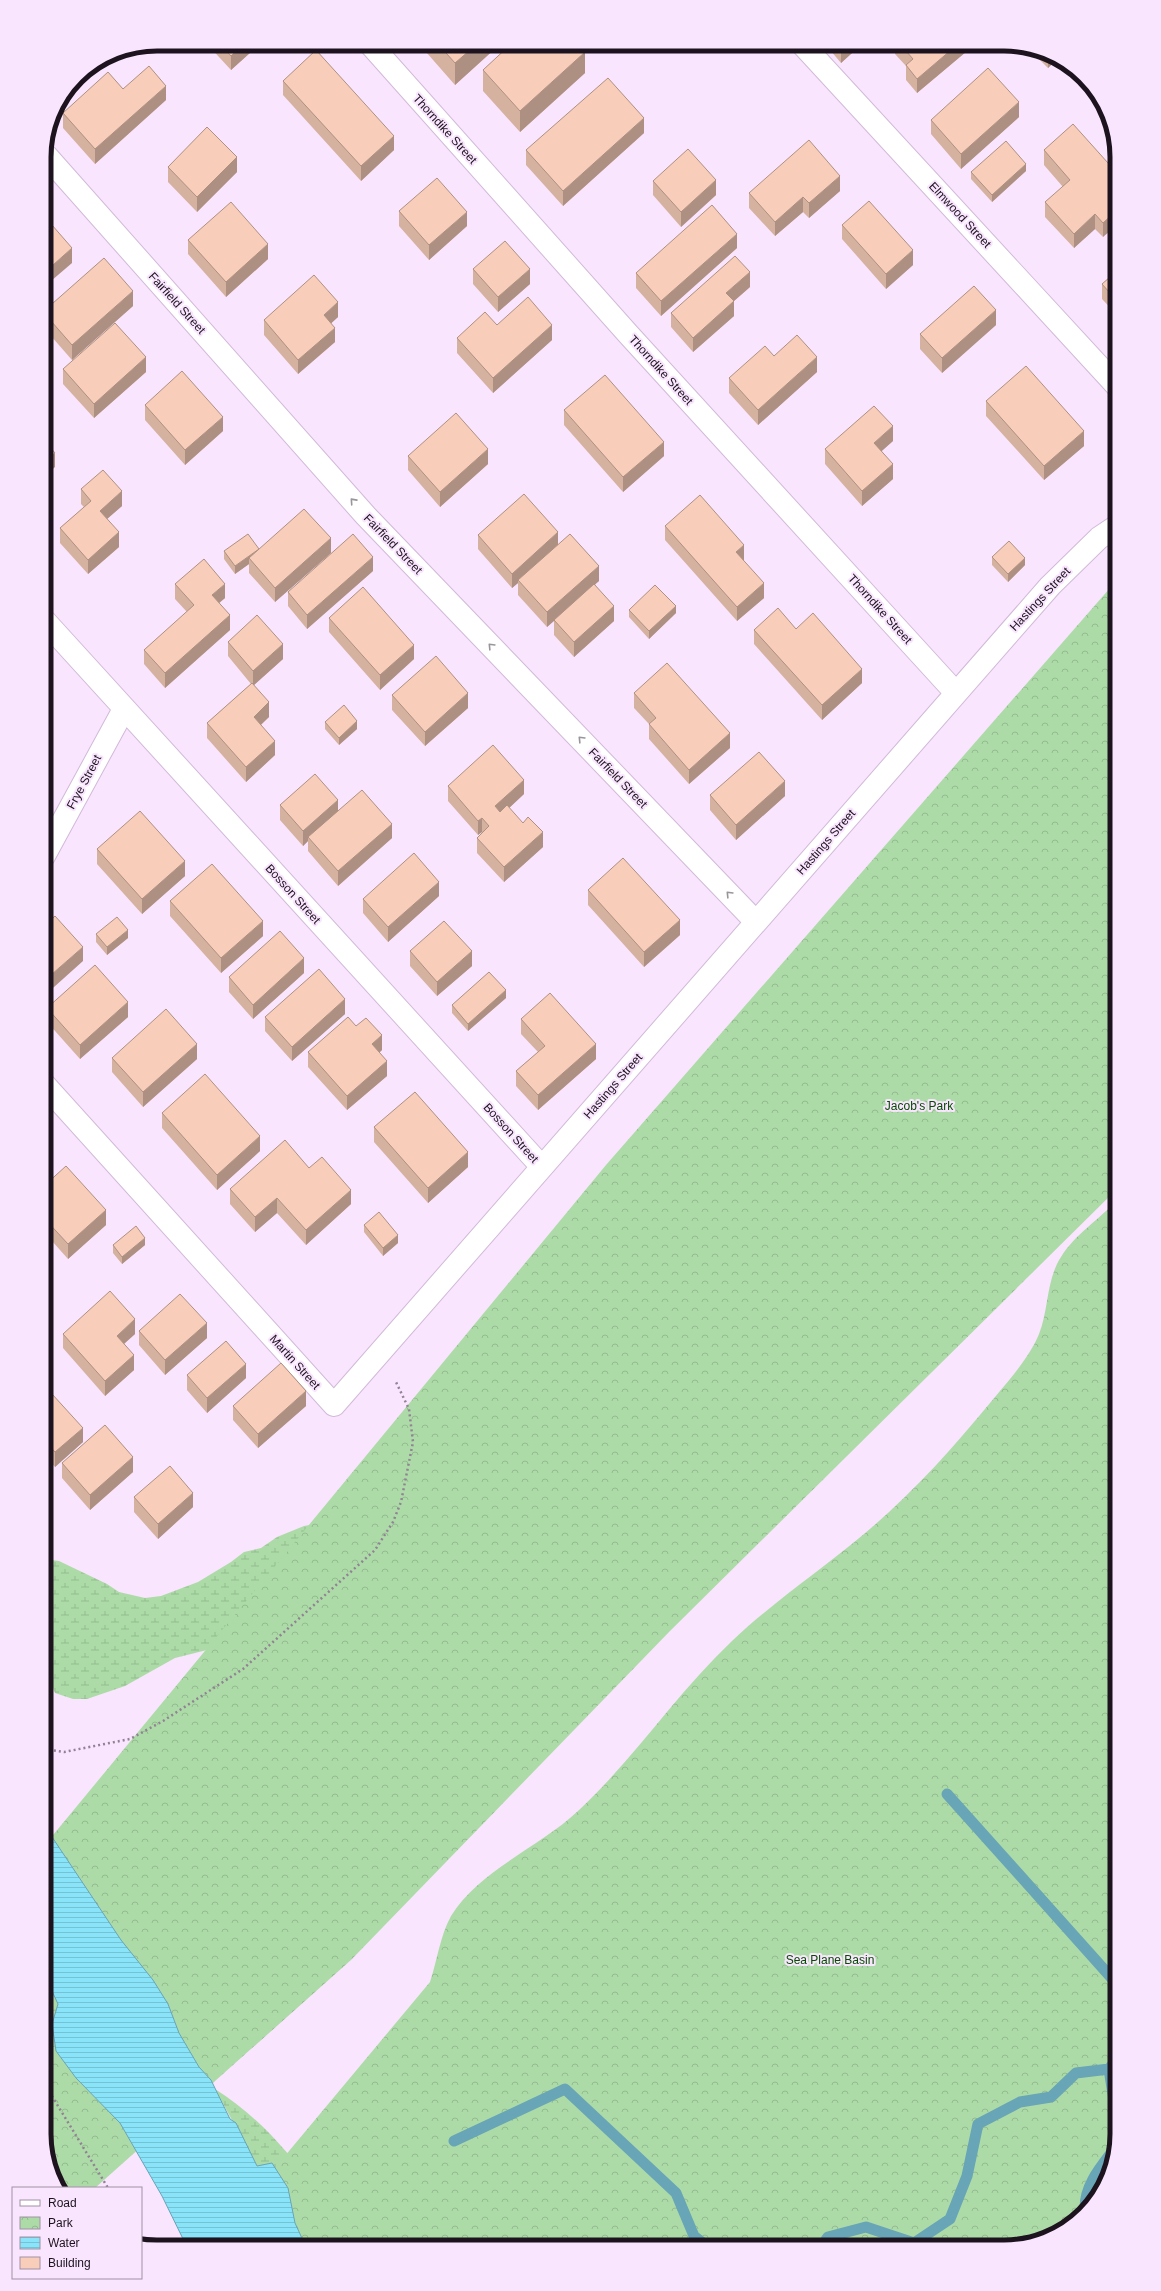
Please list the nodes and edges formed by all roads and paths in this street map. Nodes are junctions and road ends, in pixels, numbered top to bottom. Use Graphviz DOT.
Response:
graph roads {
  1 [pos="376,51"];
  2 [pos="808,51"];
  3 [pos="51,161"];
  4 [pos="1110,378"];
  5 [pos="1110,531"];
  6 [pos="51,628"];
  7 [pos="956,693"];
  8 [pos="124,708"];
  9 [pos="51,843"];
  10 [pos="756,922"];
  11 [pos="51,1092"];
  12 [pos="542,1166"];
  13 [pos="376,1356"];
  14 [pos="51,1750"];
  15 [pos="51,2094"];
  16 [pos="107,2187"];
  1 -- 7 [label="street, Thorndike Street"];
  2 -- 4 [label="street, Elmwood Street"];
  10 -- 3 [label="street, Fairfield Street, one-way"];
  5 -- 7 [label="street, Hastings Street"];
  6 -- 8 [label="street, Bosson Street"];
  7 -- 10 [label="street, Hastings Street"];
  8 -- 9 [label="street, Frye Street"];
  8 -- 12 [label="street, Bosson Street"];
  10 -- 12 [label="street, Hastings Street"];
  11 -- 13 [label="street, Martin Street"];
  12 -- 13 [label="street, Martin Street"];
  13 -- 14 [label="path"];
  15 -- 16 [label="path"];
}
